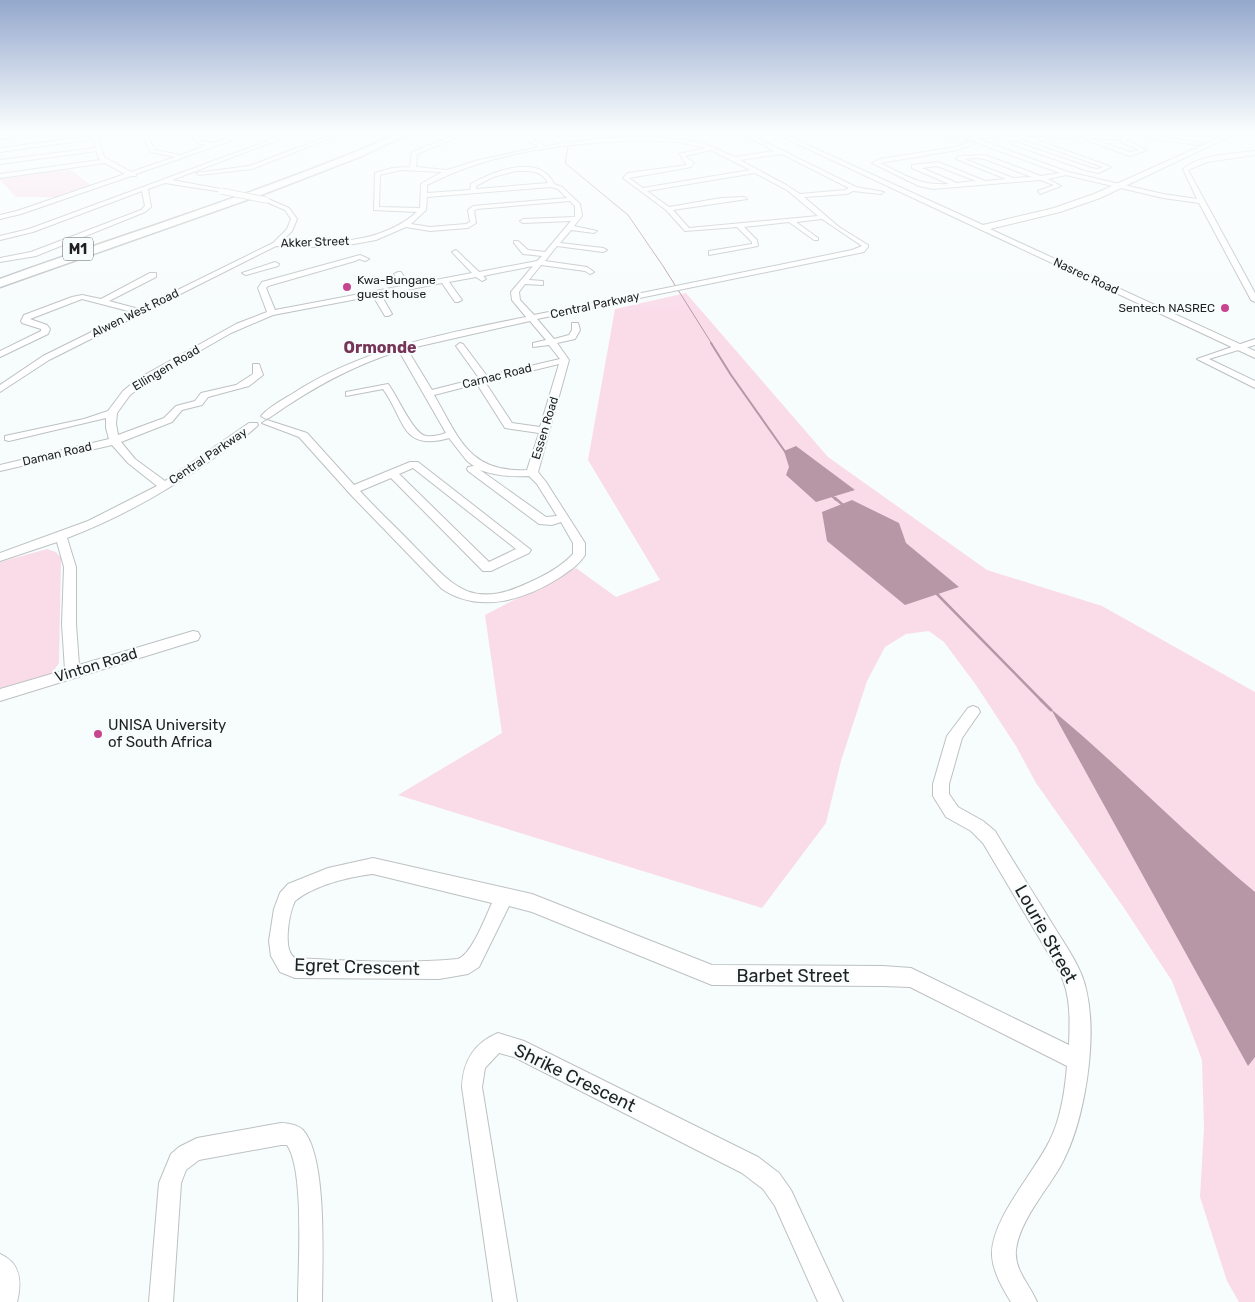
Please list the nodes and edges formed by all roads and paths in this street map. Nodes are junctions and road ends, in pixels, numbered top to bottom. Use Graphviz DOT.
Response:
graph roads {
  1 [pos="79,193"];
  2 [pos="132,193"];
  3 [pos="146,193"];
  4 [pos="230,193"];
  5 [pos="237,193"];
  6 [pos="257,193"];
  7 [pos="376,193"];
  8 [pos="451,193"];
  9 [pos="565,193"];
  10 [pos="646,193"];
  11 [pos="794,193"];
  12 [pos="823,193"];
  13 [pos="908,193"];
  14 [pos="1097,193"];
  15 [pos="1144,193"];
  16 [pos="1196,193"];
  17 [pos="424,195"];
  18 [pos="798,196"];
  19 [pos="572,199"];
  20 [pos="744,199"];
  21 [pos="1202,203"];
  22 [pos="668,209"];
  23 [pos="423,210"];
  24 [pos="0,217"];
  25 [pos="823,218"];
  26 [pos="576,219"];
  27 [pos="523,221"];
  28 [pos="791,221"];
  29 [pos="406,225"];
  30 [pos="740,226"];
  31 [pos="980,226"];
  32 [pos="570,228"];
  33 [pos="594,231"];
  34 [pos="0,238"];
  35 [pos="816,238"];
  36 [pos="516,242"];
  37 [pos="274,244"];
  38 [pos="555,244"];
  39 [pos="603,250"];
  40 [pos="456,252"];
  41 [pos="712,253"];
  42 [pos="546,254"];
  43 [pos="365,259"];
  44 [pos="0,260"];
  45 [pos="539,263"];
  46 [pos="516,267"];
  47 [pos="532,271"];
  48 [pos="590,272"];
  49 [pos="246,273"];
  50 [pos="398,274"];
  51 [pos="477,274"];
  52 [pos="153,275"];
  53 [pos="292,276"];
  54 [pos="0,277"];
  55 [pos="444,281"];
  56 [pos="0,282"];
  57 [pos="484,282"];
  58 [pos="523,282"];
  59 [pos="540,283"];
  60 [pos="410,290"];
  61 [pos="376,294"];
  62 [pos="458,300"];
  63 [pos="1255,300"];
  64 [pos="103,301"];
  65 [pos="140,311"];
  66 [pos="272,312"];
  67 [pos="388,314"];
  68 [pos="533,318"];
  69 [pos="575,325"];
  70 [pos="552,342"];
  71 [pos="1255,342"];
  72 [pos="536,345"];
  73 [pos="460,346"];
  74 [pos="401,347"];
  75 [pos="1238,347"];
  76 [pos="0,354"];
  77 [pos="1255,355"];
  78 [pos="565,360"];
  79 [pos="256,366"];
  80 [pos="513,372"];
  81 [pos="375,375"];
  82 [pos="481,380"];
  83 [pos="521,383"];
  84 [pos="1255,385"];
  85 [pos="385,386"];
  86 [pos="0,389"];
  87 [pos="429,393"];
  88 [pos="348,394"];
  89 [pos="112,413"];
  90 [pos="267,419"];
  91 [pos="89,420"];
  92 [pos="146,427"];
  93 [pos="110,428"];
  94 [pos="544,431"];
  95 [pos="452,434"];
  96 [pos="88,435"];
  97 [pos="14,437"];
  98 [pos="114,441"];
  99 [pos="18,447"];
  100 [pos="458,459"];
  101 [pos="0,468"];
  102 [pos="532,472"];
  103 [pos="395,476"];
  104 [pos="164,486"];
  105 [pos="356,493"];
  106 [pos="563,518"];
  107 [pos="60,537"];
  108 [pos="0,557"];
  109 [pos="193,636"];
  110 [pos="72,672"];
  111 [pos="0,695"];
  112 [pos="973,712"];
  113 [pos="504,897"];
  114 [pos="1078,1060"];
  115 [pos="0,1266"];
  116 [pos="6,1302"];
  117 [pos="161,1302"];
  118 [pos="310,1302"];
  119 [pos="505,1302"];
  120 [pos="831,1302"];
  121 [pos="1025,1302"];
  1 -- 24 [label="street"];
  2 -- 34 [label="street"];
  3 -- 44 [label="street"];
  4 -- 37 [label="street, bridge"];
  5 -- 54 [label="highway, M1"];
  6 -- 56 [label="highway, M1"];
  7 -- 23 [label="street"];
  8 -- 17 [label="street"];
  9 -- 19 [label="street"];
  10 -- 22 [label="street"];
  11 -- 18 [label="street"];
  12 -- 18 [label="street"];
  13 -- 31 [label="main road, Nasrec Road"];
  14 -- 31 [label="main road"];
  15 -- 21 [label="street"];
  16 -- 21 [label="street"];
  17 -- 23 [label="street"];
  18 -- 25 [label="street, Central Parkway"];
  19 -- 26 [label="street"];
  19 -- 29 [label="street"];
  20 -- 22 [label="street"];
  21 -- 63 [label="street"];
  22 -- 30 [label="street"];
  23 -- 29 [label="street, Akker Street"];
  25 -- 28 [label="street"];
  25 -- 68 [label="street, Central Parkway"];
  26 -- 27 [label="street"];
  26 -- 32 [label="street"];
  28 -- 30 [label="street"];
  28 -- 35 [label="street"];
  29 -- 37 [label="street, Akker Street"];
  30 -- 41 [label="street"];
  31 -- 75 [label="main road, Nasrec Road"];
  32 -- 33 [label="street"];
  32 -- 38 [label="street"];
  36 -- 42 [label="street"];
  37 -- 65 [label="street, Alwen West Road"];
  38 -- 39 [label="street"];
  38 -- 42 [label="street"];
  40 -- 51 [label="street"];
  42 -- 45 [label="street"];
  43 -- 53 [label="street"];
  45 -- 46 [label="street, Ellingen Road"];
  45 -- 47 [label="street"];
  45 -- 48 [label="street, Ellingen Road"];
  46 -- 47 [label="street"];
  46 -- 51 [label="street, Ellingen Road"];
  47 -- 58 [label="street"];
  49 -- 53 [label="street"];
  50 -- 60 [label="street"];
  51 -- 55 [label="street, Ellingen Road"];
  51 -- 57 [label="street"];
  52 -- 64 [label="street"];
  53 -- 66 [label="street"];
  55 -- 60 [label="street, Ellingen Road"];
  55 -- 62 [label="street"];
  58 -- 59 [label="street"];
  58 -- 68 [label="street"];
  60 -- 61 [label="street, Ellingen Road"];
  61 -- 66 [label="street, Ellingen Road"];
  61 -- 67 [label="street"];
  64 -- 65 [label="street"];
  64 -- 76 [label="street"];
  65 -- 86 [label="street, Alwen West Road"];
  66 -- 89 [label="street, Ellingen Road"];
  68 -- 70 [label="street"];
  68 -- 74 [label="street, Central Parkway"];
  69 -- 70 [label="street"];
  70 -- 72 [label="street"];
  70 -- 78 [label="street"];
  71 -- 75 [label="street"];
  73 -- 82 [label="street"];
  74 -- 87 [label="street, Essen Road"];
  74 -- 90 [label="street, Central Parkway"];
  75 -- 77 [label="main road, Nasrec Road"];
  75 -- 84 [label="street"];
  78 -- 80 [label="street, Carnac Road"];
  78 -- 94 [label="street, Essen Road"];
  79 -- 92 [label="street"];
  80 -- 82 [label="street, Carnac Road"];
  80 -- 83 [label="street"];
  81 -- 85 [label="street"];
  82 -- 87 [label="street, Carnac Road"];
  82 -- 94 [label="street"];
  85 -- 88 [label="street"];
  85 -- 95 [label="street"];
  87 -- 95 [label="street, Essen Road"];
  89 -- 91 [label="street"];
  89 -- 93 [label="street"];
  90 -- 104 [label="street, Central Parkway"];
  90 -- 105 [label="street"];
  91 -- 96 [label="street"];
  91 -- 97 [label="street"];
  92 -- 93 [label="street"];
  92 -- 98 [label="street, Daman Road"];
  93 -- 98 [label="street"];
  94 -- 102 [label="street, Essen Road"];
  95 -- 102 [label="street, Essen Road"];
  97 -- 99 [label="street"];
  98 -- 101 [label="street, Daman Road"];
  98 -- 104 [label="street"];
  100 -- 106 [label="street"];
  102 -- 106 [label="street"];
  103 -- 103 [label="street"];
  103 -- 105 [label="street"];
  104 -- 107 [label="street"];
  105 -- 106 [label="street"];
  107 -- 108 [label="street"];
  107 -- 110 [label="street"];
  109 -- 110 [label="street, Vinton Road"];
  110 -- 111 [label="street, Vinton Road"];
  112 -- 114 [label="street, Lourie Street"];
  113 -- 113 [label="street, Egret Crescent"];
  113 -- 114 [label="street, Barbet Street"];
  114 -- 121 [label="street, Lourie Street"];
  115 -- 116 [label="street"];
  117 -- 118 [label="street"];
  119 -- 120 [label="street, Shrike Crescent"];
}
